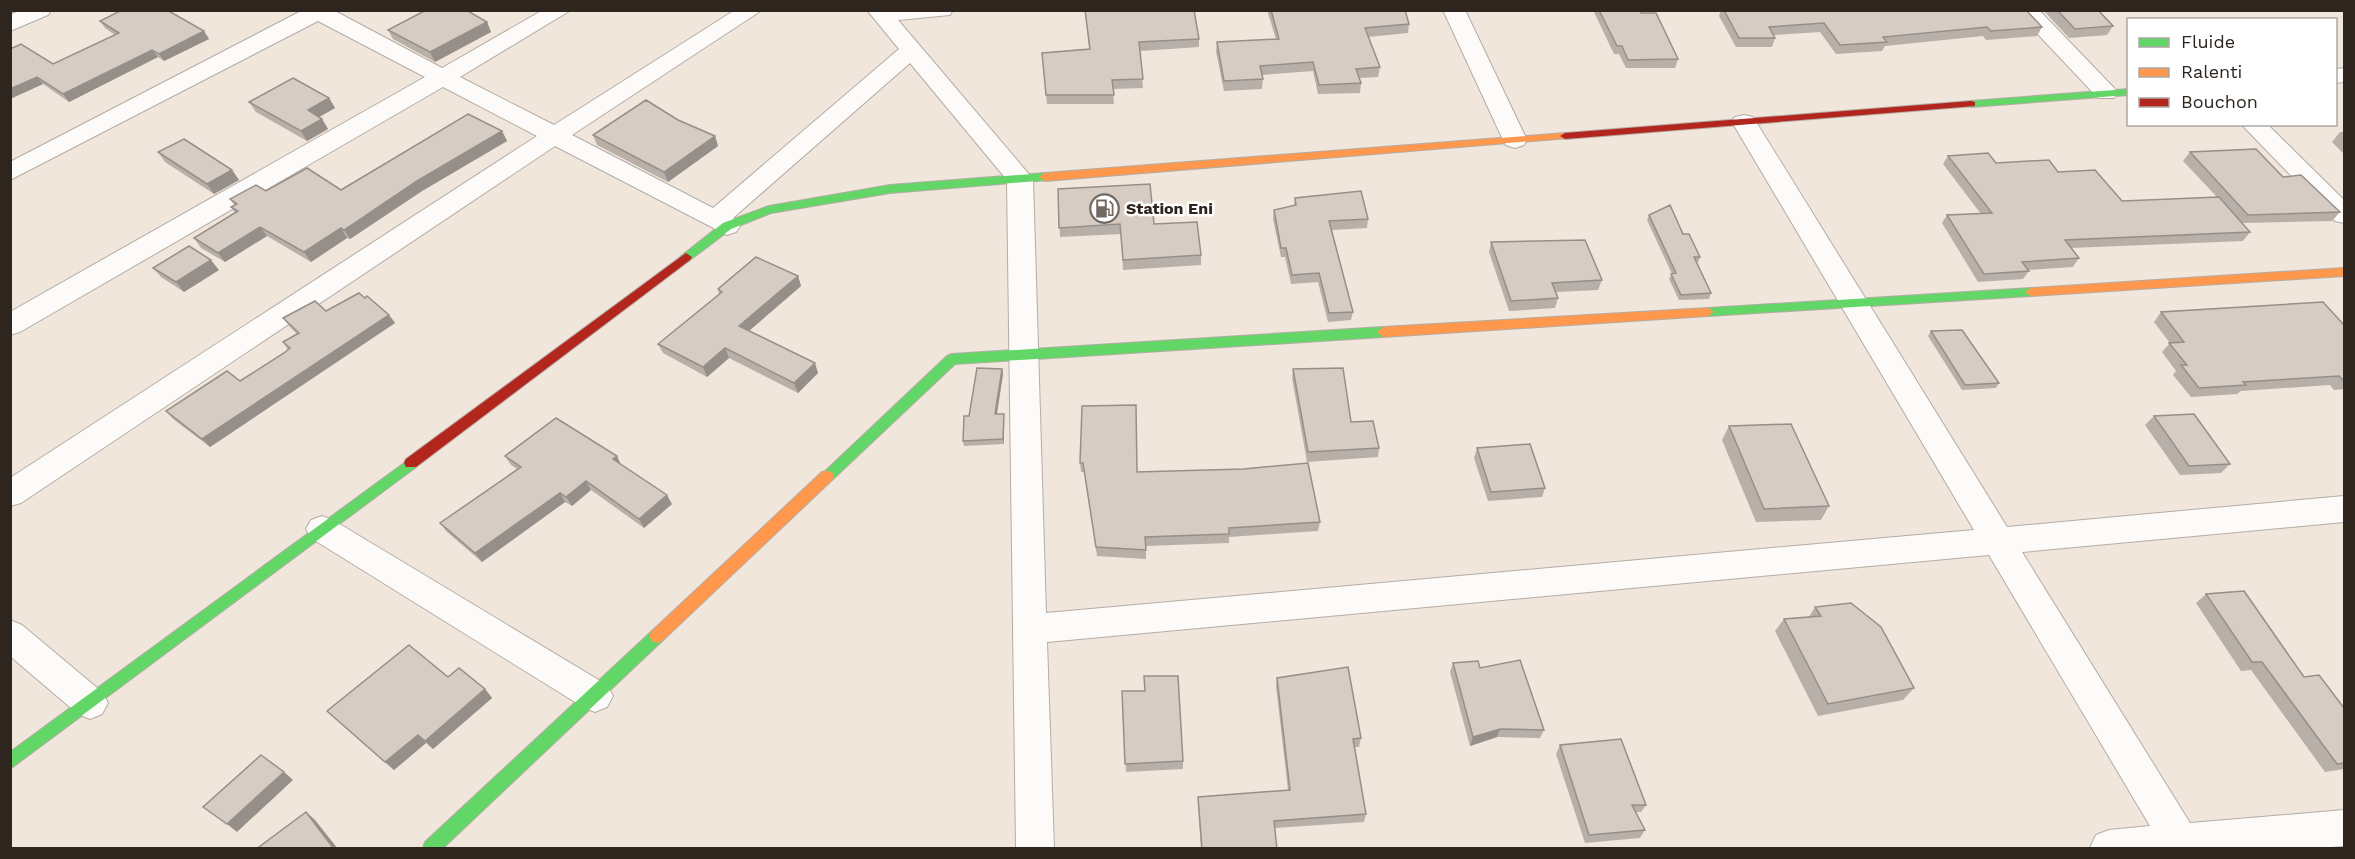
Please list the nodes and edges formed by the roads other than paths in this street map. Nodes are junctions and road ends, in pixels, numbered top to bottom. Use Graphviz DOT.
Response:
graph roads {
  1 [pos="40,10"];
  2 [pos="560,10"];
  3 [pos="751,10"];
  4 [pos="942,10"];
  5 [pos="1454,10"];
  6 [pos="2026,10"];
  7 [pos="318,11"];
  8 [pos="880,13"];
  9 [pos="10,24"];
  10 [pos="912,50"];
  11 [pos="442,78"];
  12 [pos="2117,93"];
  13 [pos="1744,122"];
  14 [pos="2255,126"];
  15 [pos="554,136"];
  16 [pos="1515,140"];
  17 [pos="10,172"];
  18 [pos="1020,179"];
  19 [pos="2344,215"];
  20 [pos="721,223"];
  21 [pos="2344,272"];
  22 [pos="1853,303"];
  23 [pos="10,325"];
  24 [pos="1024,354"];
  25 [pos="10,494"];
  26 [pos="2344,509"];
  27 [pos="322,530"];
  28 [pos="1996,539"];
  29 [pos="1030,629"];
  30 [pos="10,635"];
  31 [pos="595,696"];
  32 [pos="90,703"];
  33 [pos="10,762"];
  34 [pos="2344,828"];
  35 [pos="2182,845"];
  36 [pos="431,849"];
  37 [pos="1035,849"];
  38 [pos="2109,849"];
  1 -- 9 [label="street"];
  2 -- 11 [label="street"];
  3 -- 15 [label="street"];
  4 -- 8 [label="street"];
  5 -- 16 [label="street"];
  6 -- 12 [label="street"];
  7 -- 11 [label="street"];
  7 -- 17 [label="street"];
  8 -- 10 [label="street"];
  10 -- 18 [label="street"];
  10 -- 20 [label="street"];
  11 -- 15 [label="street"];
  11 -- 23 [label="street"];
  12 -- 13 [label="street"];
  13 -- 16 [label="street"];
  13 -- 22 [label="street"];
  14 -- 19 [label="street"];
  15 -- 20 [label="street"];
  15 -- 25 [label="street"];
  16 -- 18 [label="street"];
  18 -- 20 [label="street"];
  18 -- 24 [label="street"];
  20 -- 27 [label="street"];
  21 -- 22 [label="street"];
  22 -- 24 [label="street"];
  22 -- 28 [label="street"];
  24 -- 29 [label="street"];
  24 -- 31 [label="street"];
  26 -- 28 [label="street"];
  27 -- 31 [label="street"];
  27 -- 32 [label="street"];
  28 -- 29 [label="street"];
  28 -- 35 [label="street"];
  29 -- 37 [label="street"];
  30 -- 32 [label="street"];
  31 -- 36 [label="street"];
  32 -- 33 [label="street"];
  34 -- 35 [label="street"];
  35 -- 38 [label="street"];
}
